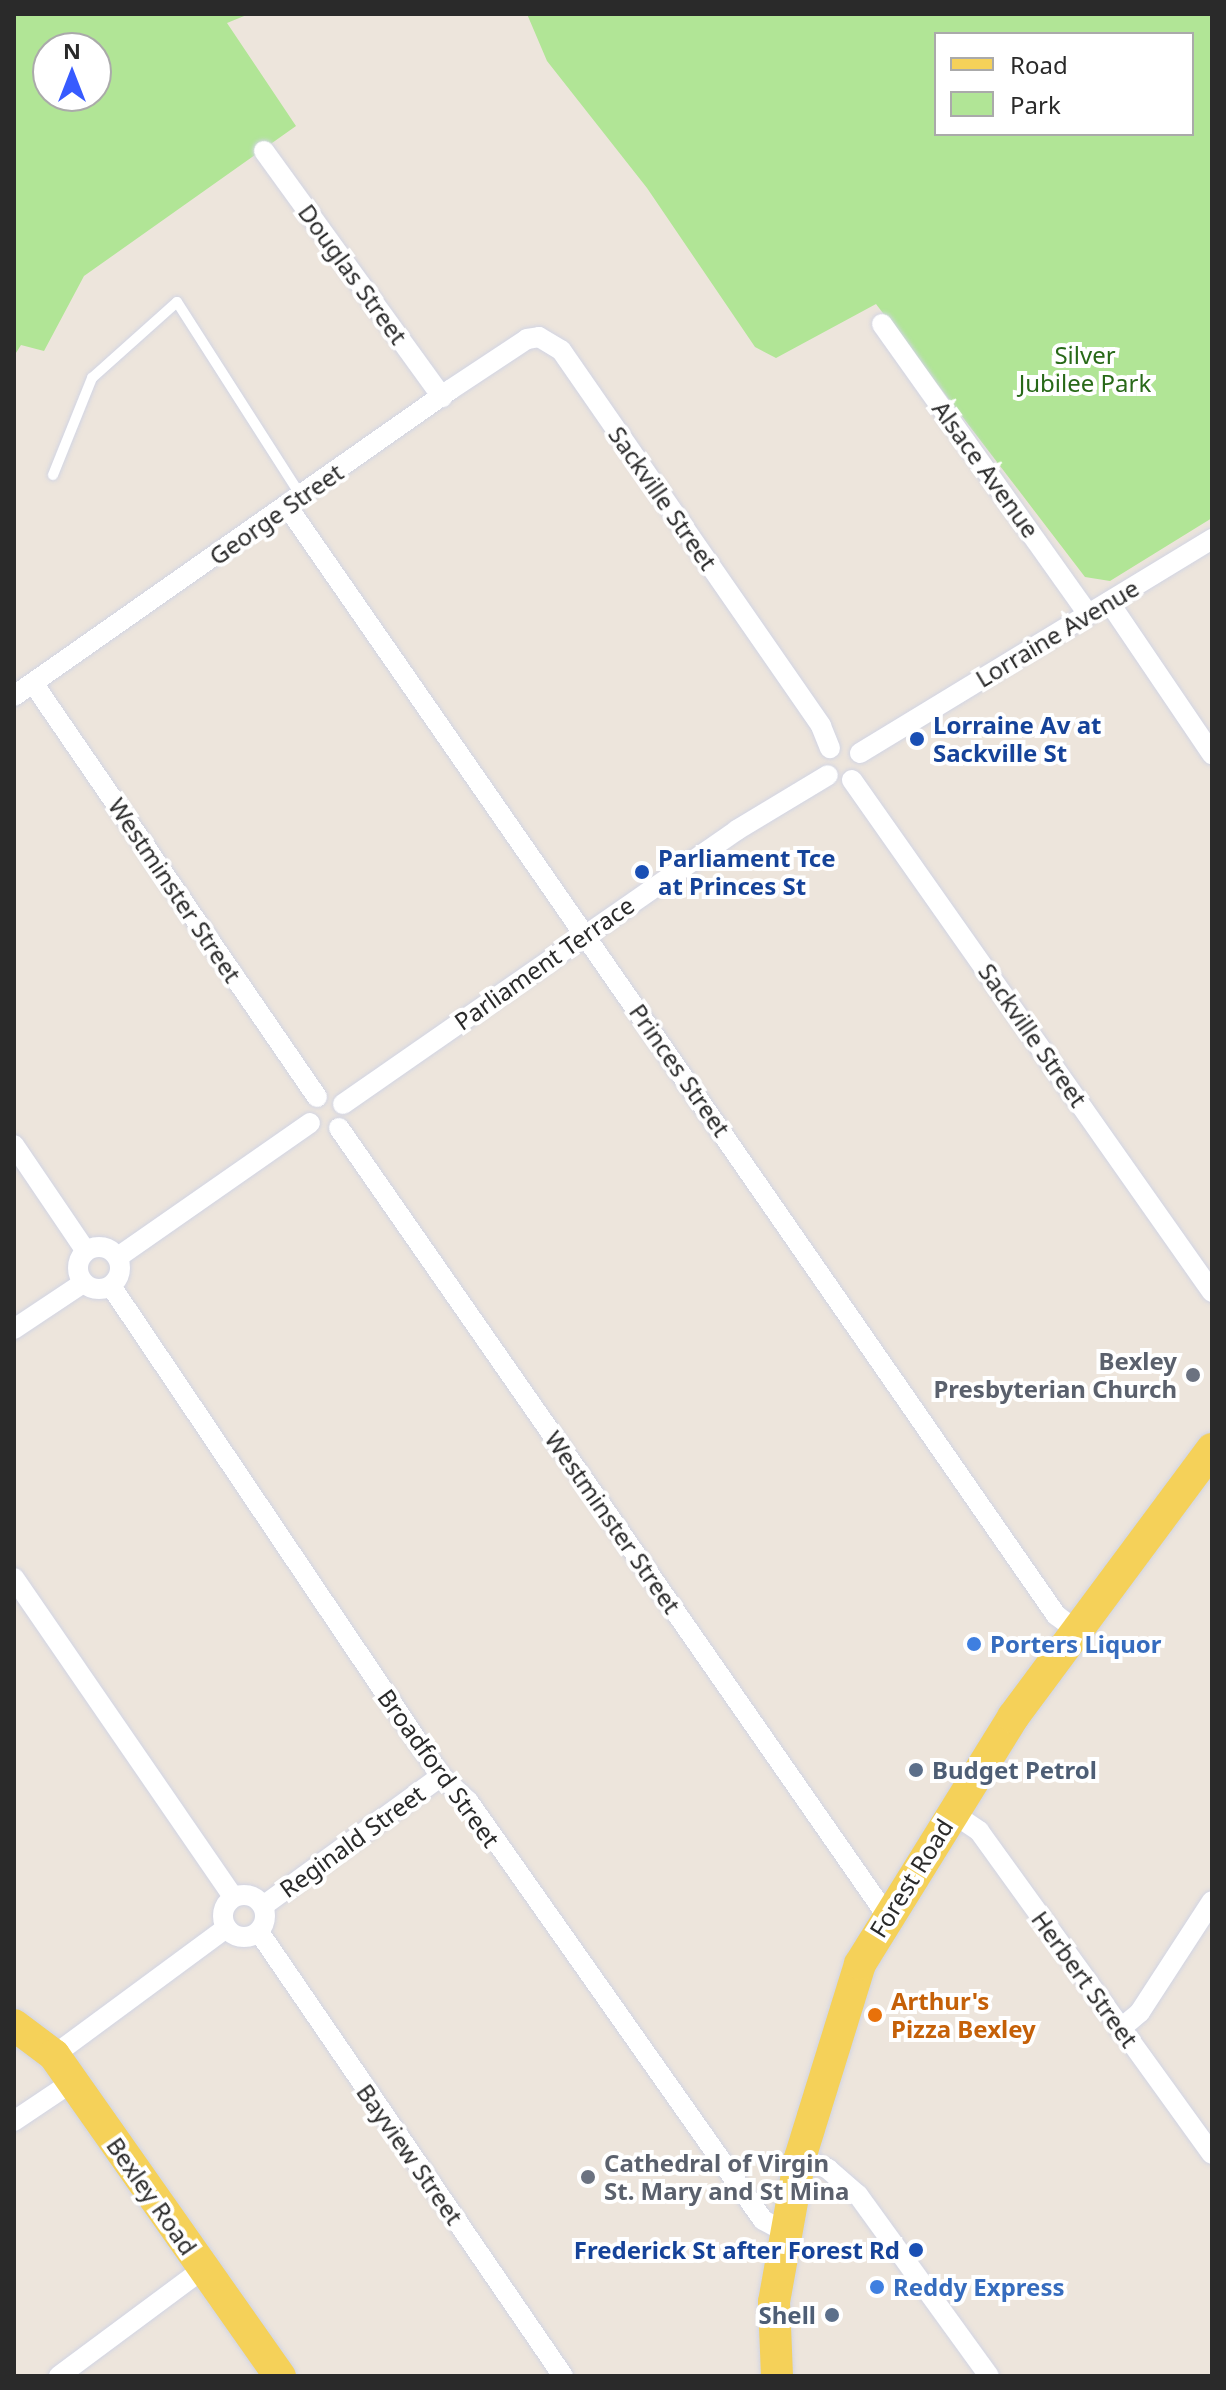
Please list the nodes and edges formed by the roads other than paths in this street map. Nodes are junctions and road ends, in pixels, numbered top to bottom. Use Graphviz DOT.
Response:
graph roads {
  1 [pos="264,151"];
  2 [pos="882,324"];
  3 [pos="539,337"];
  4 [pos="442,397"];
  5 [pos="53,475"];
  6 [pos="294,501"];
  7 [pos="1212,539"];
  8 [pos="1109,602"];
  9 [pos="1088,614"];
  10 [pos="33,683"];
  11 [pos="14,696"];
  12 [pos="830,748"];
  13 [pos="860,753"];
  14 [pos="1212,754"];
  15 [pos="828,775"];
  16 [pos="852,780"];
  17 [pos="586,934"];
  18 [pos="317,1097"];
  19 [pos="343,1104"];
  20 [pos="310,1123"];
  21 [pos="339,1128"];
  22 [pos="14,1145"];
  23 [pos="85,1250"];
  24 [pos="118,1257"];
  25 [pos="83,1283"];
  26 [pos="111,1286"];
  27 [pos="1212,1292"];
  28 [pos="14,1329"];
  29 [pos="1208,1463"];
  30 [pos="14,1578"];
  31 [pos="1076,1630"];
  32 [pos="441,1776"];
  33 [pos="951,1812"];
  34 [pos="233,1897"];
  35 [pos="1212,1901"];
  36 [pos="263,1906"];
  37 [pos="887,1916"];
  38 [pos="226,1928"];
  39 [pos="259,1932"];
  40 [pos="14,2025"];
  41 [pos="1120,2029"];
  42 [pos="54,2055"];
  43 [pos="72,2082"];
  44 [pos="14,2121"];
  45 [pos="1212,2154"];
  46 [pos="800,2158"];
  47 [pos="787,2233"];
  48 [pos="203,2269"];
  49 [pos="59,2376"];
  50 [pos="280,2376"];
  51 [pos="563,2376"];
  52 [pos="777,2376"];
  53 [pos="989,2376"];
  1 -- 4 [label="street, Douglas Street"];
  2 -- 9 [label="street, Alsace Avenue"];
  3 -- 4 [label="street, George Street"];
  3 -- 12 [label="street, Sackville Street"];
  4 -- 6 [label="street, George Street"];
  5 -- 6 [label="lane"];
  6 -- 10 [label="street, George Street"];
  6 -- 17 [label="street, Princes Street"];
  7 -- 8 [label="street, Lorraine Avenue"];
  8 -- 9 [label="street, Lorraine Avenue"];
  8 -- 14 [label="street"];
  9 -- 13 [label="street, Lorraine Avenue"];
  10 -- 11 [label="street, George Street"];
  10 -- 18 [label="street, Westminster Street"];
  12 -- 13 [label="street"];
  12 -- 15 [label="street"];
  13 -- 16 [label="street"];
  15 -- 16 [label="street"];
  15 -- 17 [label="street, Parliament Terrace"];
  16 -- 27 [label="street, Sackville Street"];
  17 -- 19 [label="street, Parliament Terrace"];
  17 -- 31 [label="street, Princes Street"];
  18 -- 19 [label="street"];
  18 -- 20 [label="street"];
  19 -- 21 [label="street"];
  20 -- 21 [label="street"];
  20 -- 24 [label="street"];
  21 -- 37 [label="street, Westminster Street"];
  22 -- 23 [label="street"];
  23 -- 24 [label="street"];
  23 -- 25 [label="street"];
  24 -- 26 [label="street"];
  25 -- 26 [label="street"];
  25 -- 28 [label="street"];
  26 -- 32 [label="street, Broadford Street"];
  29 -- 31 [label="main road, Forest Road"];
  30 -- 34 [label="street"];
  31 -- 33 [label="main road, Forest Road"];
  32 -- 36 [label="street, Reginald Street"];
  32 -- 47 [label="street, Broadford Street"];
  33 -- 37 [label="main road, Forest Road"];
  33 -- 41 [label="street, Herbert Street"];
  34 -- 36 [label="street"];
  34 -- 38 [label="street"];
  35 -- 41 [label="street"];
  36 -- 39 [label="street"];
  37 -- 46 [label="main road, Forest Road"];
  38 -- 39 [label="street"];
  38 -- 42 [label="street"];
  39 -- 51 [label="street, Bayview Street"];
  40 -- 42 [label="main road, Bexley Road"];
  41 -- 45 [label="street, Herbert Street"];
  42 -- 43 [label="main road, Bexley Road"];
  43 -- 44 [label="street"];
  43 -- 48 [label="main road, Bexley Road"];
  46 -- 47 [label="main road, Forest Road"];
  46 -- 53 [label="street"];
  47 -- 52 [label="main road, Forest Road"];
  48 -- 49 [label="street"];
  48 -- 50 [label="main road, Bexley Road"];
}
